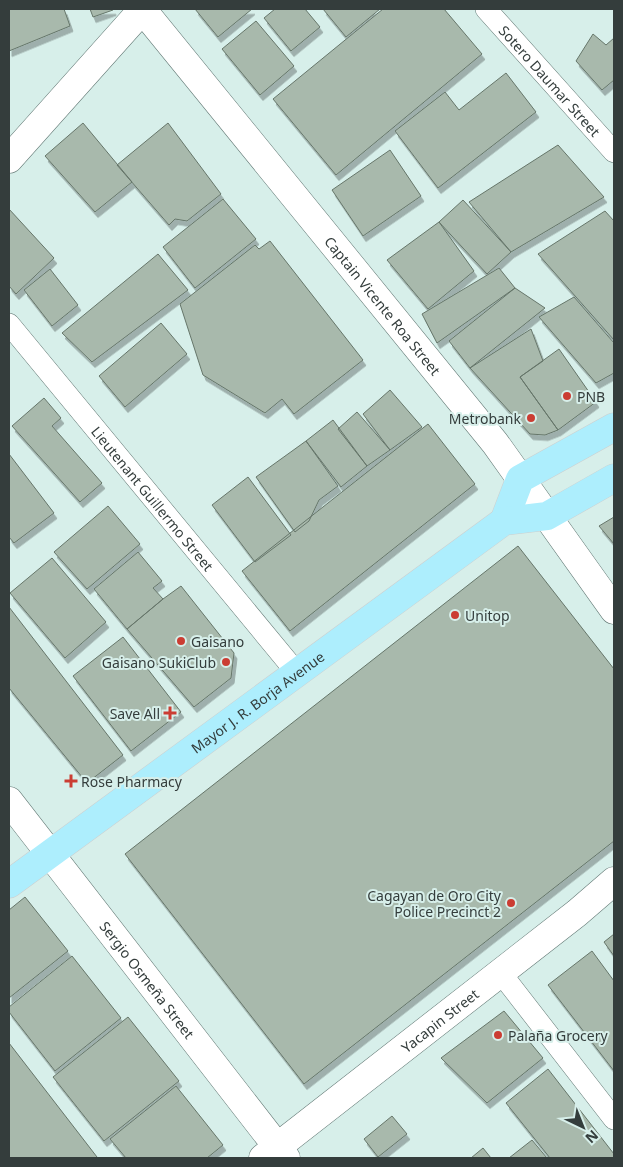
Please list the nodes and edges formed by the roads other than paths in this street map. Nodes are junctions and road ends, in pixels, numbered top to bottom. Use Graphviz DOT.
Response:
graph roads {
  1 [pos="142,9"];
  2 [pos="486,9"];
  3 [pos="614,152"];
  4 [pos="9,159"];
  5 [pos="9,324"];
  6 [pos="614,427"];
  7 [pos="614,478"];
  8 [pos="520,479"];
  9 [pos="547,516"];
  10 [pos="504,520"];
  11 [pos="614,610"];
  12 [pos="297,673"];
  13 [pos="9,801"];
  14 [pos="48,854"];
  15 [pos="614,881"];
  16 [pos="9,884"];
  17 [pos="500,972"];
  18 [pos="614,1120"];
  19 [pos="275,1155"];
  1 -- 4 [label="street"];
  1 -- 8 [label="street, Captain Vicente Roa Street"];
  2 -- 3 [label="street, Sotero Daumar Street"];
  5 -- 12 [label="street, Lieutenant Guillermo Street"];
  6 -- 8 [label="main road"];
  7 -- 9 [label="main road"];
  8 -- 9 [label="street, Captain Vicente Roa Street"];
  8 -- 10 [label="main road"];
  9 -- 10 [label="main road"];
  9 -- 11 [label="street, Captain Vicente Roa Street"];
  10 -- 12 [label="main road, Mayor J. R. Borja Avenue"];
  12 -- 14 [label="main road, Mayor J. R. Borja Avenue"];
  13 -- 14 [label="street, Sergio Osmeña Street"];
  14 -- 16 [label="main road, Mayor J. R. Borja Avenue"];
  14 -- 19 [label="street, Sergio Osmeña Street"];
  15 -- 17 [label="street, Yacapin Street"];
  17 -- 18 [label="street"];
  17 -- 19 [label="street, Yacapin Street"];
}
